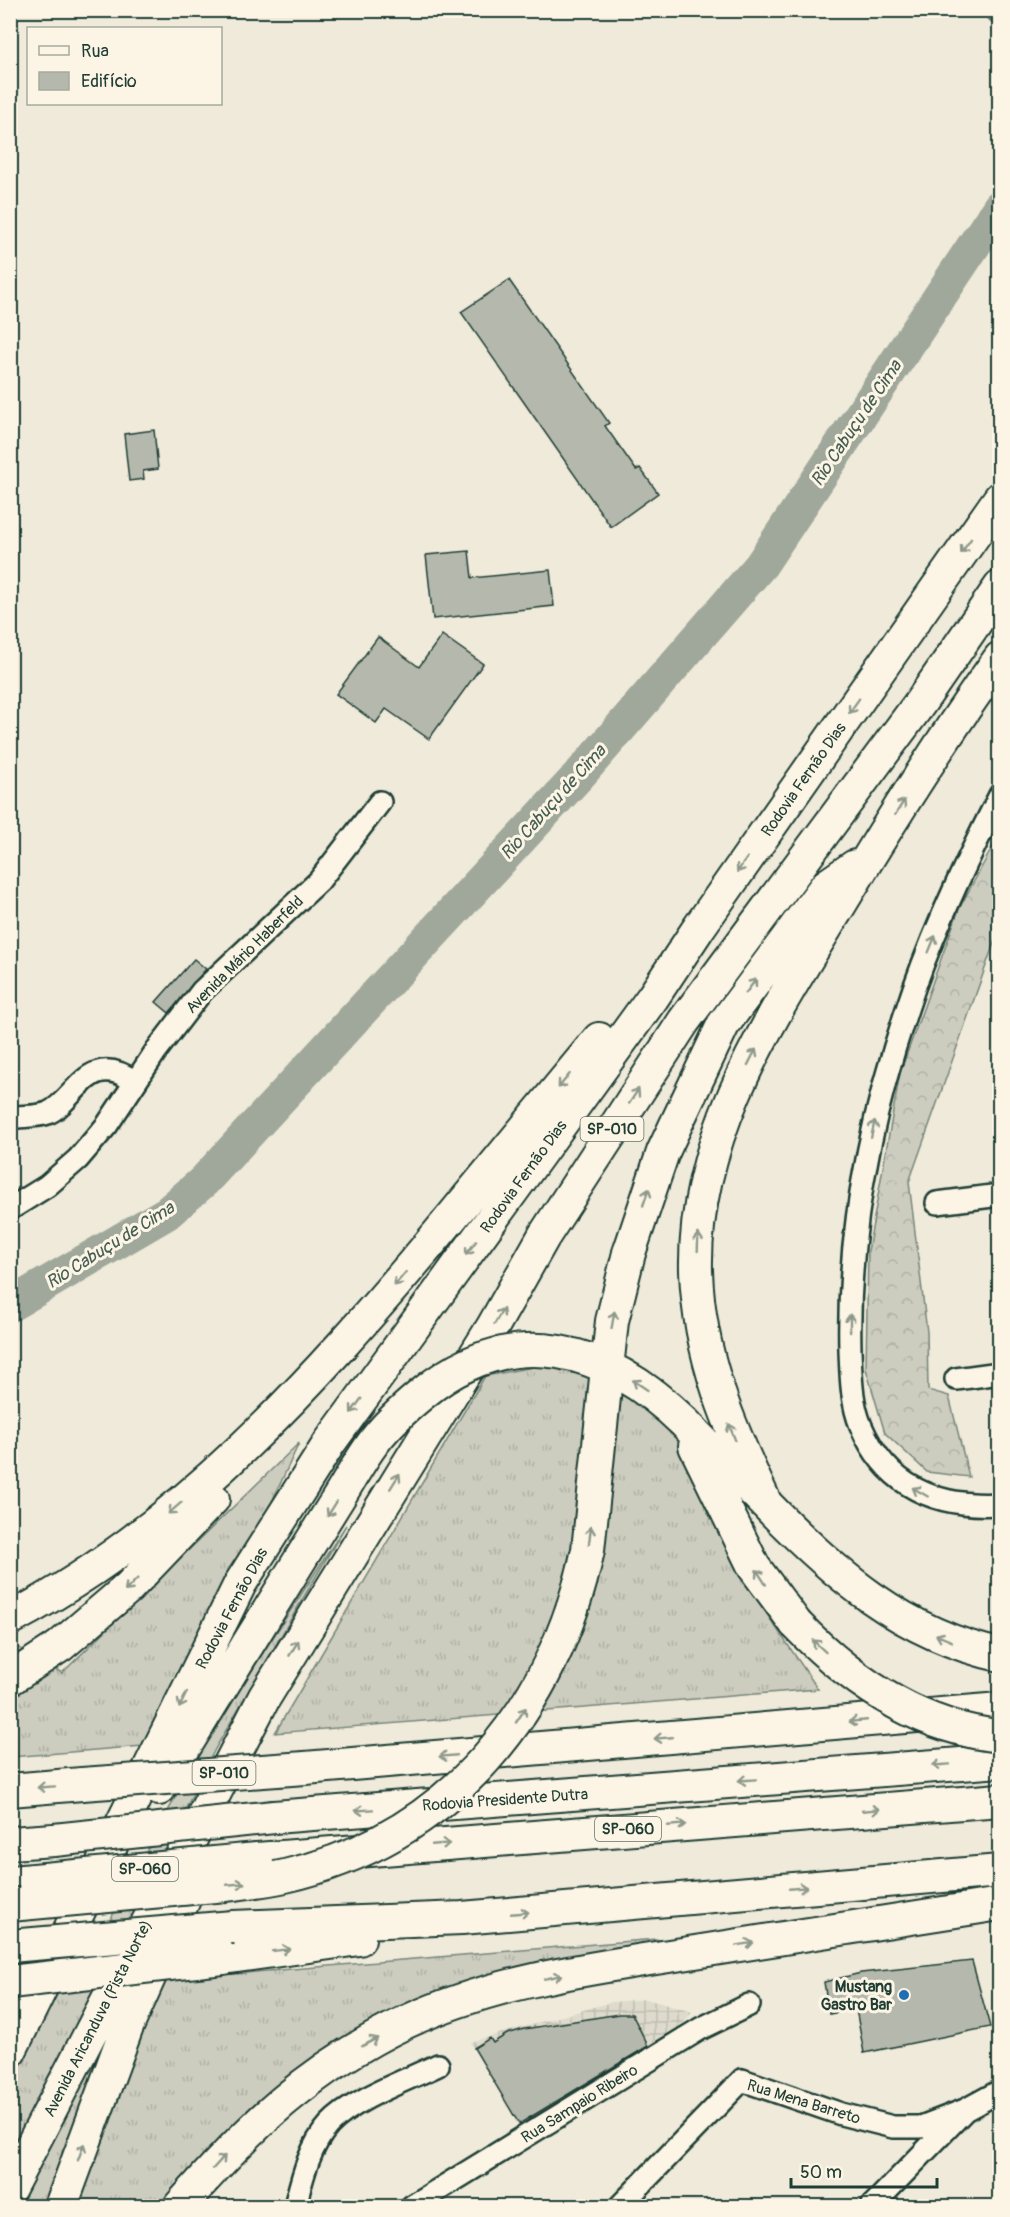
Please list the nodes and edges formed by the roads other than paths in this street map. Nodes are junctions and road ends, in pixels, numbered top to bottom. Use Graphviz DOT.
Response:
graph roads {
  1 [pos="999,498"];
  2 [pos="999,587"];
  3 [pos="999,658"];
  4 [pos="999,795"];
  5 [pos="380,802"];
  6 [pos="868,857"];
  7 [pos="700,926"];
  8 [pos="135,1082"];
  9 [pos="10,1118"];
  10 [pos="999,1195"];
  11 [pos="937,1203"];
  12 [pos="10,1209"];
  13 [pos="360,1327"];
  14 [pos="999,1373"];
  15 [pos="956,1379"];
  16 [pos="685,1423"];
  17 [pos="766,1504"];
  18 [pos="999,1504"];
  19 [pos="10,1619"];
  20 [pos="999,1655"];
  21 [pos="10,1679"];
  22 [pos="264,1698"];
  23 [pos="999,1709"];
  24 [pos="999,1736"];
  25 [pos="999,1761"];
  26 [pos="10,1790"];
  27 [pos="999,1800"];
  28 [pos="10,1843"];
  29 [pos="999,1871"];
  30 [pos="22,1881"];
  31 [pos="999,1904"];
  32 [pos="10,1905"];
  33 [pos="462,1918"];
  34 [pos="10,1946"];
  35 [pos="51,1965"];
  36 [pos="10,1982"];
  37 [pos="749,2005"];
  38 [pos="10,2051"];
  39 [pos="438,2065"];
  40 [pos="999,2091"];
  41 [pos="965,2109"];
  42 [pos="10,2188"];
  43 [pos="61,2206"];
  44 [pos="180,2206"];
  45 [pos="296,2206"];
  46 [pos="412,2206"];
  47 [pos="621,2206"];
  48 [pos="872,2206"];
  1 -- 7 [label="highway, Rodovia Fernão Dias / SP-010, one-way"];
  22 -- 2 [label="highway, SP-010, one-way"];
  6 -- 3 [label="highway, one-way"];
  18 -- 4 [label="street, one-way"];
  5 -- 8 [label="street, Avenida Mário Haberfeld"];
  17 -- 6 [label="highway, one-way"];
  32 -- 6 [label="highway, one-way, bridge"];
  7 -- 13 [label="highway, one-way"];
  7 -- 35 [label="highway, Rodovia Fernão Dias / SP-010, one-way"];
  8 -- 9 [label="street"];
  8 -- 12 [label="street, Avenida Mário Haberfeld"];
  10 -- 11 [label="street"];
  13 -- 19 [label="highway, one-way"];
  13 -- 21 [label="highway, one-way"];
  14 -- 15 [label="street"];
  16 -- 17 [label="highway"];
  24 -- 16 [label="highway, one-way, bridge"];
  16 -- 35 [label="highway, one-way, bridge"];
  20 -- 17 [label="highway, one-way"];
  22 -- 42 [label="highway, Avenida Aricanduva (Pista Norte) / SP-010"];
  43 -- 22 [label="highway, one-way"];
  23 -- 26 [label="highway, one-way, bridge"];
  25 -- 28 [label="highway, Rodovia Presidente Dutra / SP-060, one-way, bridge"];
  30 -- 27 [label="highway, SP-060, one-way, bridge"];
  33 -- 29 [label="highway, one-way"];
  44 -- 31 [label="highway, one-way"];
  33 -- 34 [label="highway, bridge"];
  36 -- 33 [label="highway, one-way, bridge"];
  35 -- 38 [label="highway"];
  37 -- 46 [label="street, Rua Sampaio Ribeiro"];
  39 -- 45 [label="street"];
  40 -- 41 [label="street"];
  41 -- 47 [label="street, Rua Mena Barreto"];
  41 -- 48 [label="street"];
}
